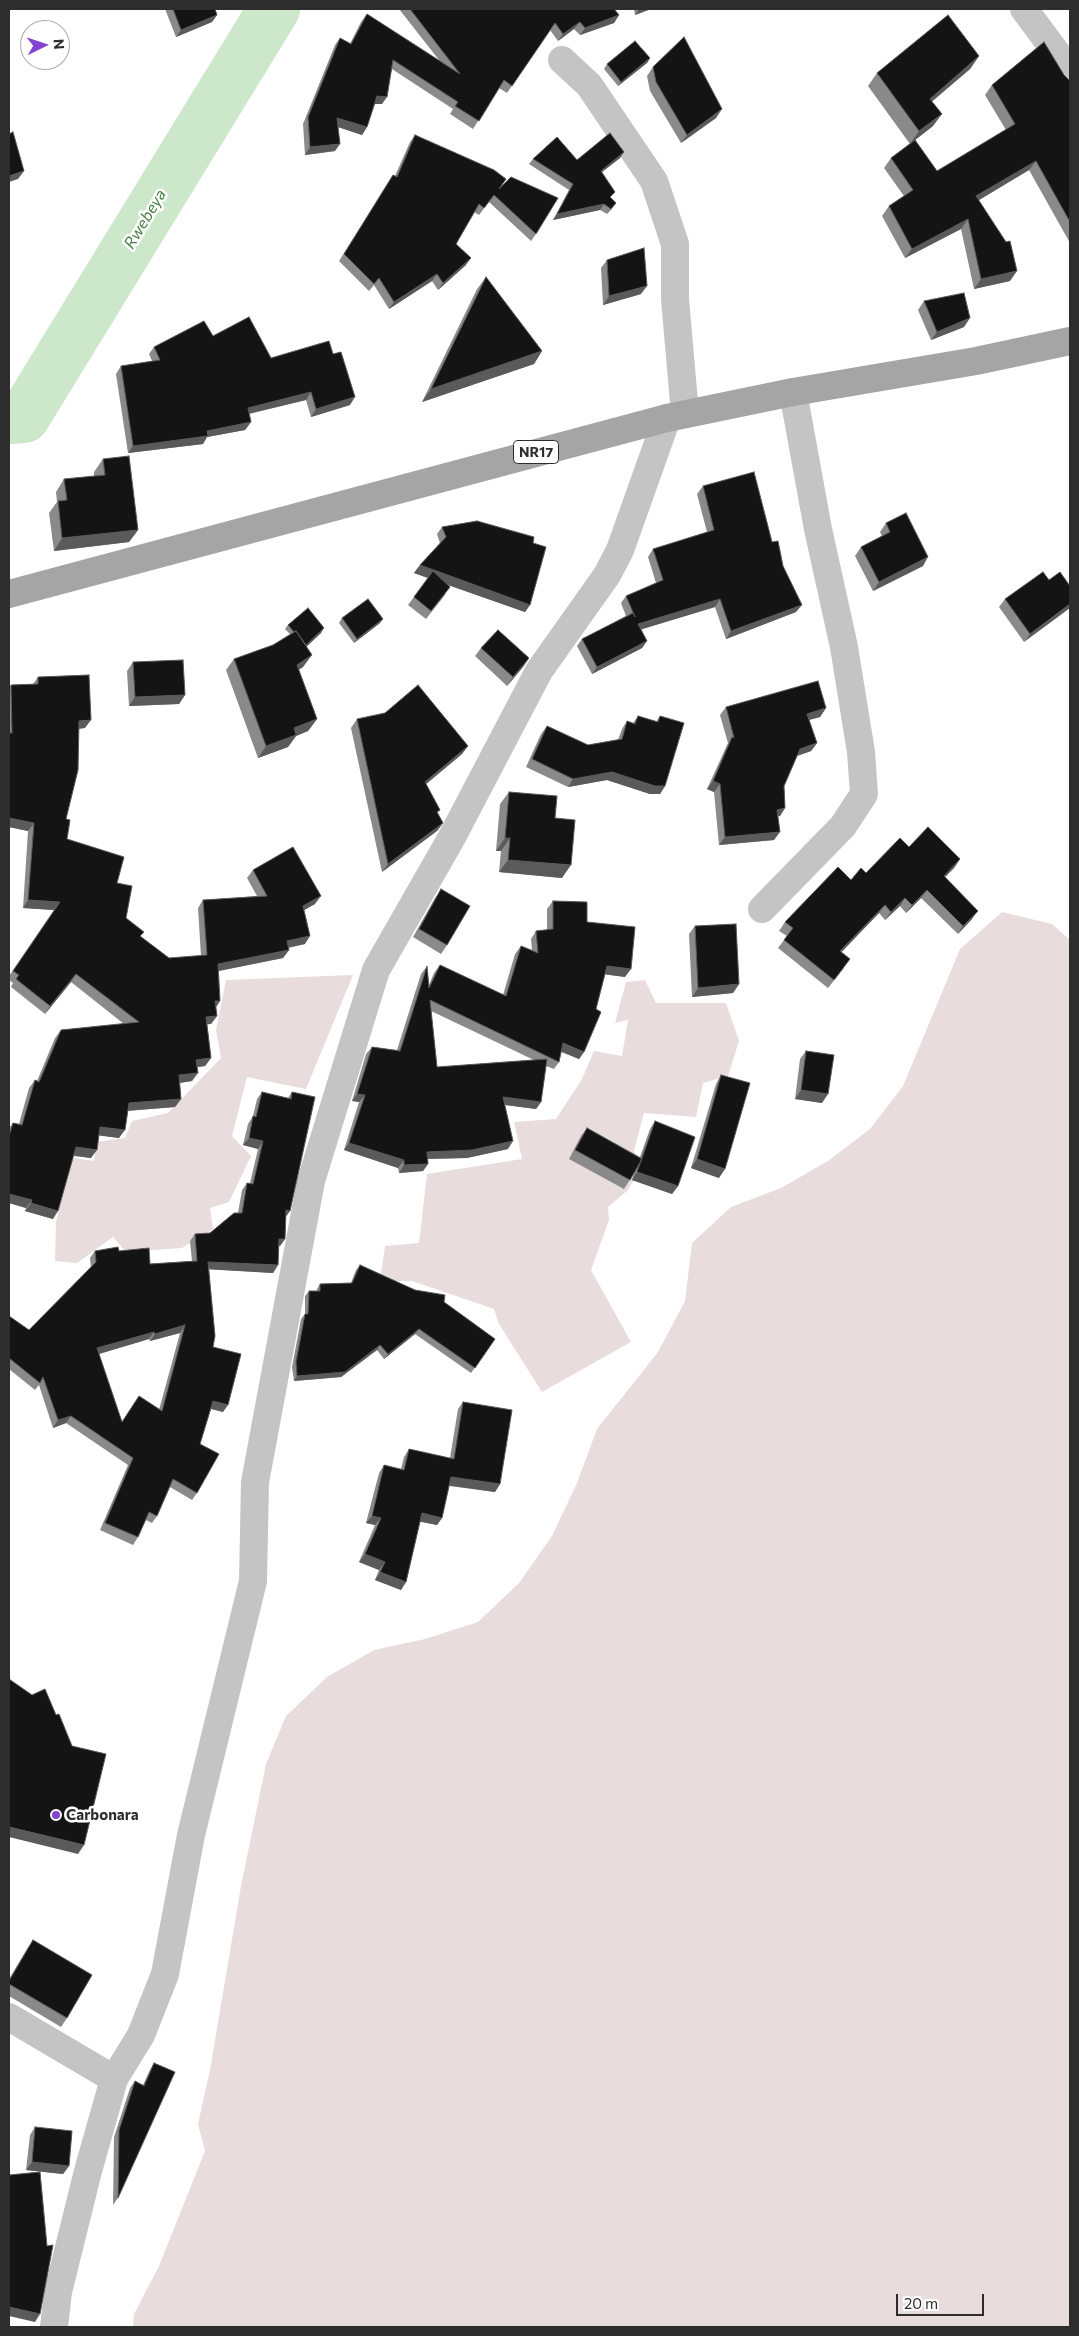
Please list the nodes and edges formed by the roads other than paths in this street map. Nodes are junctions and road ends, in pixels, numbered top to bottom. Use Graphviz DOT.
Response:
graph roads {
  1 [pos="1024,9"];
  2 [pos="562,60"];
  3 [pos="1070,77"];
  4 [pos="1070,341"];
  5 [pos="793,392"];
  6 [pos="676,416"];
  7 [pos="9,594"];
  8 [pos="762,909"];
  9 [pos="9,2017"];
  10 [pos="114,2079"];
  11 [pos="54,2327"];
  1 -- 3 [label="street"];
  2 -- 6 [label="street"];
  4 -- 5 [label="main road, NR17"];
  5 -- 6 [label="main road, NR17"];
  5 -- 8 [label="street"];
  6 -- 7 [label="main road, NR17"];
  6 -- 10 [label="street"];
  9 -- 10 [label="street"];
  10 -- 11 [label="street"];
}
